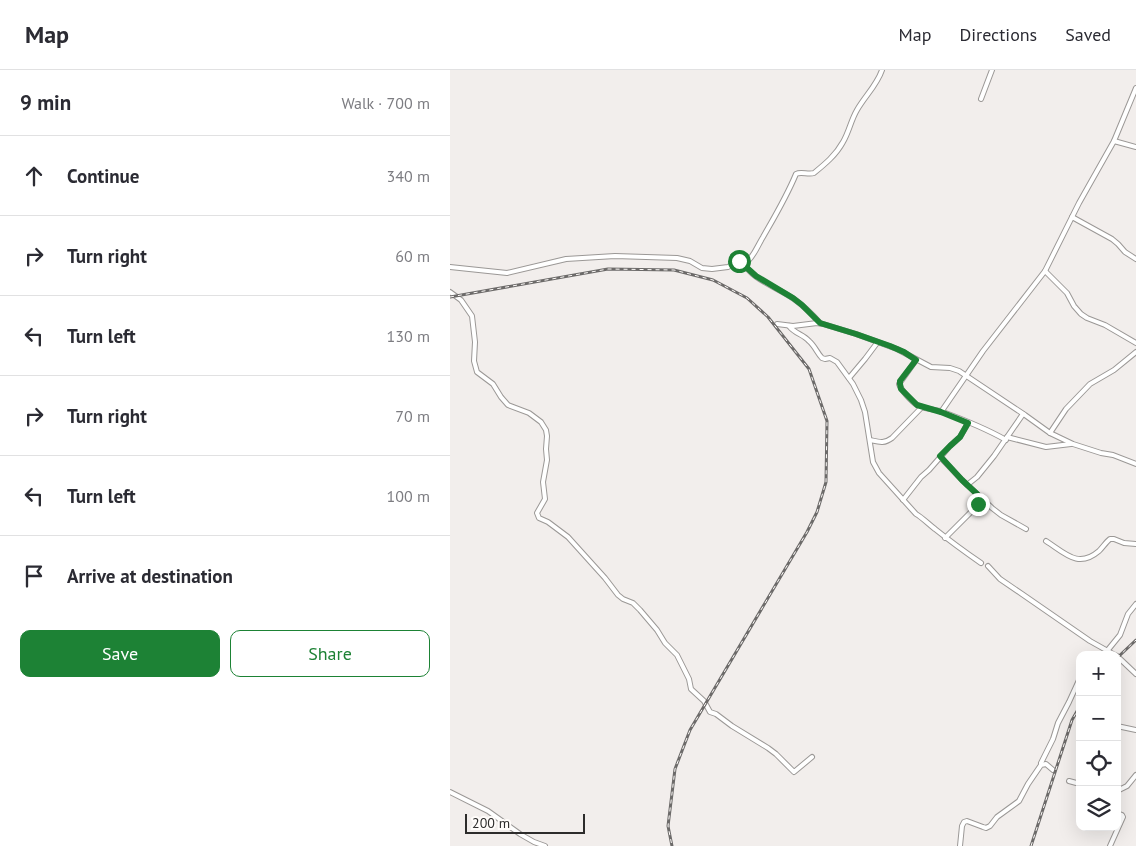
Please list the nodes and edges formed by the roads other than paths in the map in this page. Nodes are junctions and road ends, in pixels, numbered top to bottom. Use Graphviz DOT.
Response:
graph roads {
  1 [pos="882,70"];
  2 [pos="992,70"];
  3 [pos="1136,88"];
  4 [pos="981,99"];
  5 [pos="1114,141"];
  6 [pos="1136,147"];
  7 [pos="1072,217"];
  8 [pos="1136,259"];
  9 [pos="742,261"];
  10 [pos="450,267"];
  11 [pos="1045,271"];
  12 [pos="450,292"];
  13 [pos="820,323"];
  14 [pos="777,324"];
  15 [pos="789,326"];
  16 [pos="877,342"];
  17 [pos="1136,343"];
  18 [pos="1136,352"];
  19 [pos="916,360"];
  20 [pos="966,375"];
  21 [pos="849,378"];
  22 [pos="922,407"];
  23 [pos="941,412"];
  24 [pos="1023,414"];
  25 [pos="968,423"];
  26 [pos="1050,433"];
  27 [pos="1006,438"];
  28 [pos="870,440"];
  29 [pos="1073,444"];
  30 [pos="940,456"];
  31 [pos="1136,464"];
  32 [pos="968,485"];
  33 [pos="977,494"];
  34 [pos="903,500"];
  35 [pos="983,500"];
  36 [pos="977,506"];
  37 [pos="1026,529"];
  38 [pos="945,538"];
  39 [pos="1046,541"];
  40 [pos="1136,544"];
  41 [pos="981,563"];
  42 [pos="988,566"];
  43 [pos="1136,604"];
  44 [pos="1106,650"];
  45 [pos="1121,660"];
  46 [pos="1136,674"];
  47 [pos="1076,687"];
  48 [pos="1121,727"];
  49 [pos="1136,730"];
  50 [pos="812,758"];
  51 [pos="1041,763"];
  52 [pos="1053,770"];
  53 [pos="1136,775"];
  54 [pos="1069,781"];
  55 [pos="1076,783"];
  56 [pos="1121,789"];
  57 [pos="450,792"];
  58 [pos="1116,831"];
  59 [pos="545,846"];
  60 [pos="960,846"];
  61 [pos="1110,846"];
  1 -- 9 [label="street"];
  2 -- 4 [label="street"];
  3 -- 5 [label="street"];
  5 -- 6 [label="street"];
  5 -- 7 [label="street"];
  7 -- 8 [label="street"];
  7 -- 11 [label="street"];
  9 -- 10 [label="street"];
  9 -- 13 [label="street"];
  11 -- 17 [label="street"];
  11 -- 20 [label="street"];
  12 -- 50 [label="street"];
  13 -- 15 [label="street"];
  13 -- 16 [label="street"];
  14 -- 15 [label="street"];
  15 -- 21 [label="street"];
  16 -- 19 [label="street"];
  16 -- 21 [label="street"];
  18 -- 26 [label="street"];
  19 -- 20 [label="street"];
  19 -- 22 [label="street"];
  20 -- 23 [label="street"];
  20 -- 24 [label="street"];
  21 -- 28 [label="street"];
  22 -- 23 [label="street"];
  22 -- 28 [label="street"];
  23 -- 25 [label="street"];
  24 -- 26 [label="street"];
  24 -- 27 [label="street"];
  25 -- 27 [label="street"];
  25 -- 30 [label="street"];
  26 -- 29 [label="street"];
  27 -- 29 [label="street"];
  27 -- 32 [label="street"];
  28 -- 34 [label="street"];
  29 -- 31 [label="street"];
  30 -- 32 [label="street"];
  30 -- 34 [label="street"];
  32 -- 33 [label="street"];
  33 -- 35 [label="street"];
  33 -- 36 [label="street"];
  34 -- 38 [label="street"];
  35 -- 36 [label="street"];
  35 -- 37 [label="street"];
  36 -- 38 [label="street"];
  38 -- 41 [label="street"];
  39 -- 40 [label="street"];
  42 -- 44 [label="street"];
  43 -- 44 [label="street"];
  45 -- 46 [label="street"];
  47 -- 51 [label="street"];
  48 -- 49 [label="street"];
  52 -- 60 [label="street"];
  53 -- 56 [label="street"];
  54 -- 55 [label="street"];
  57 -- 59 [label="street"];
  58 -- 61 [label="street"];
}
